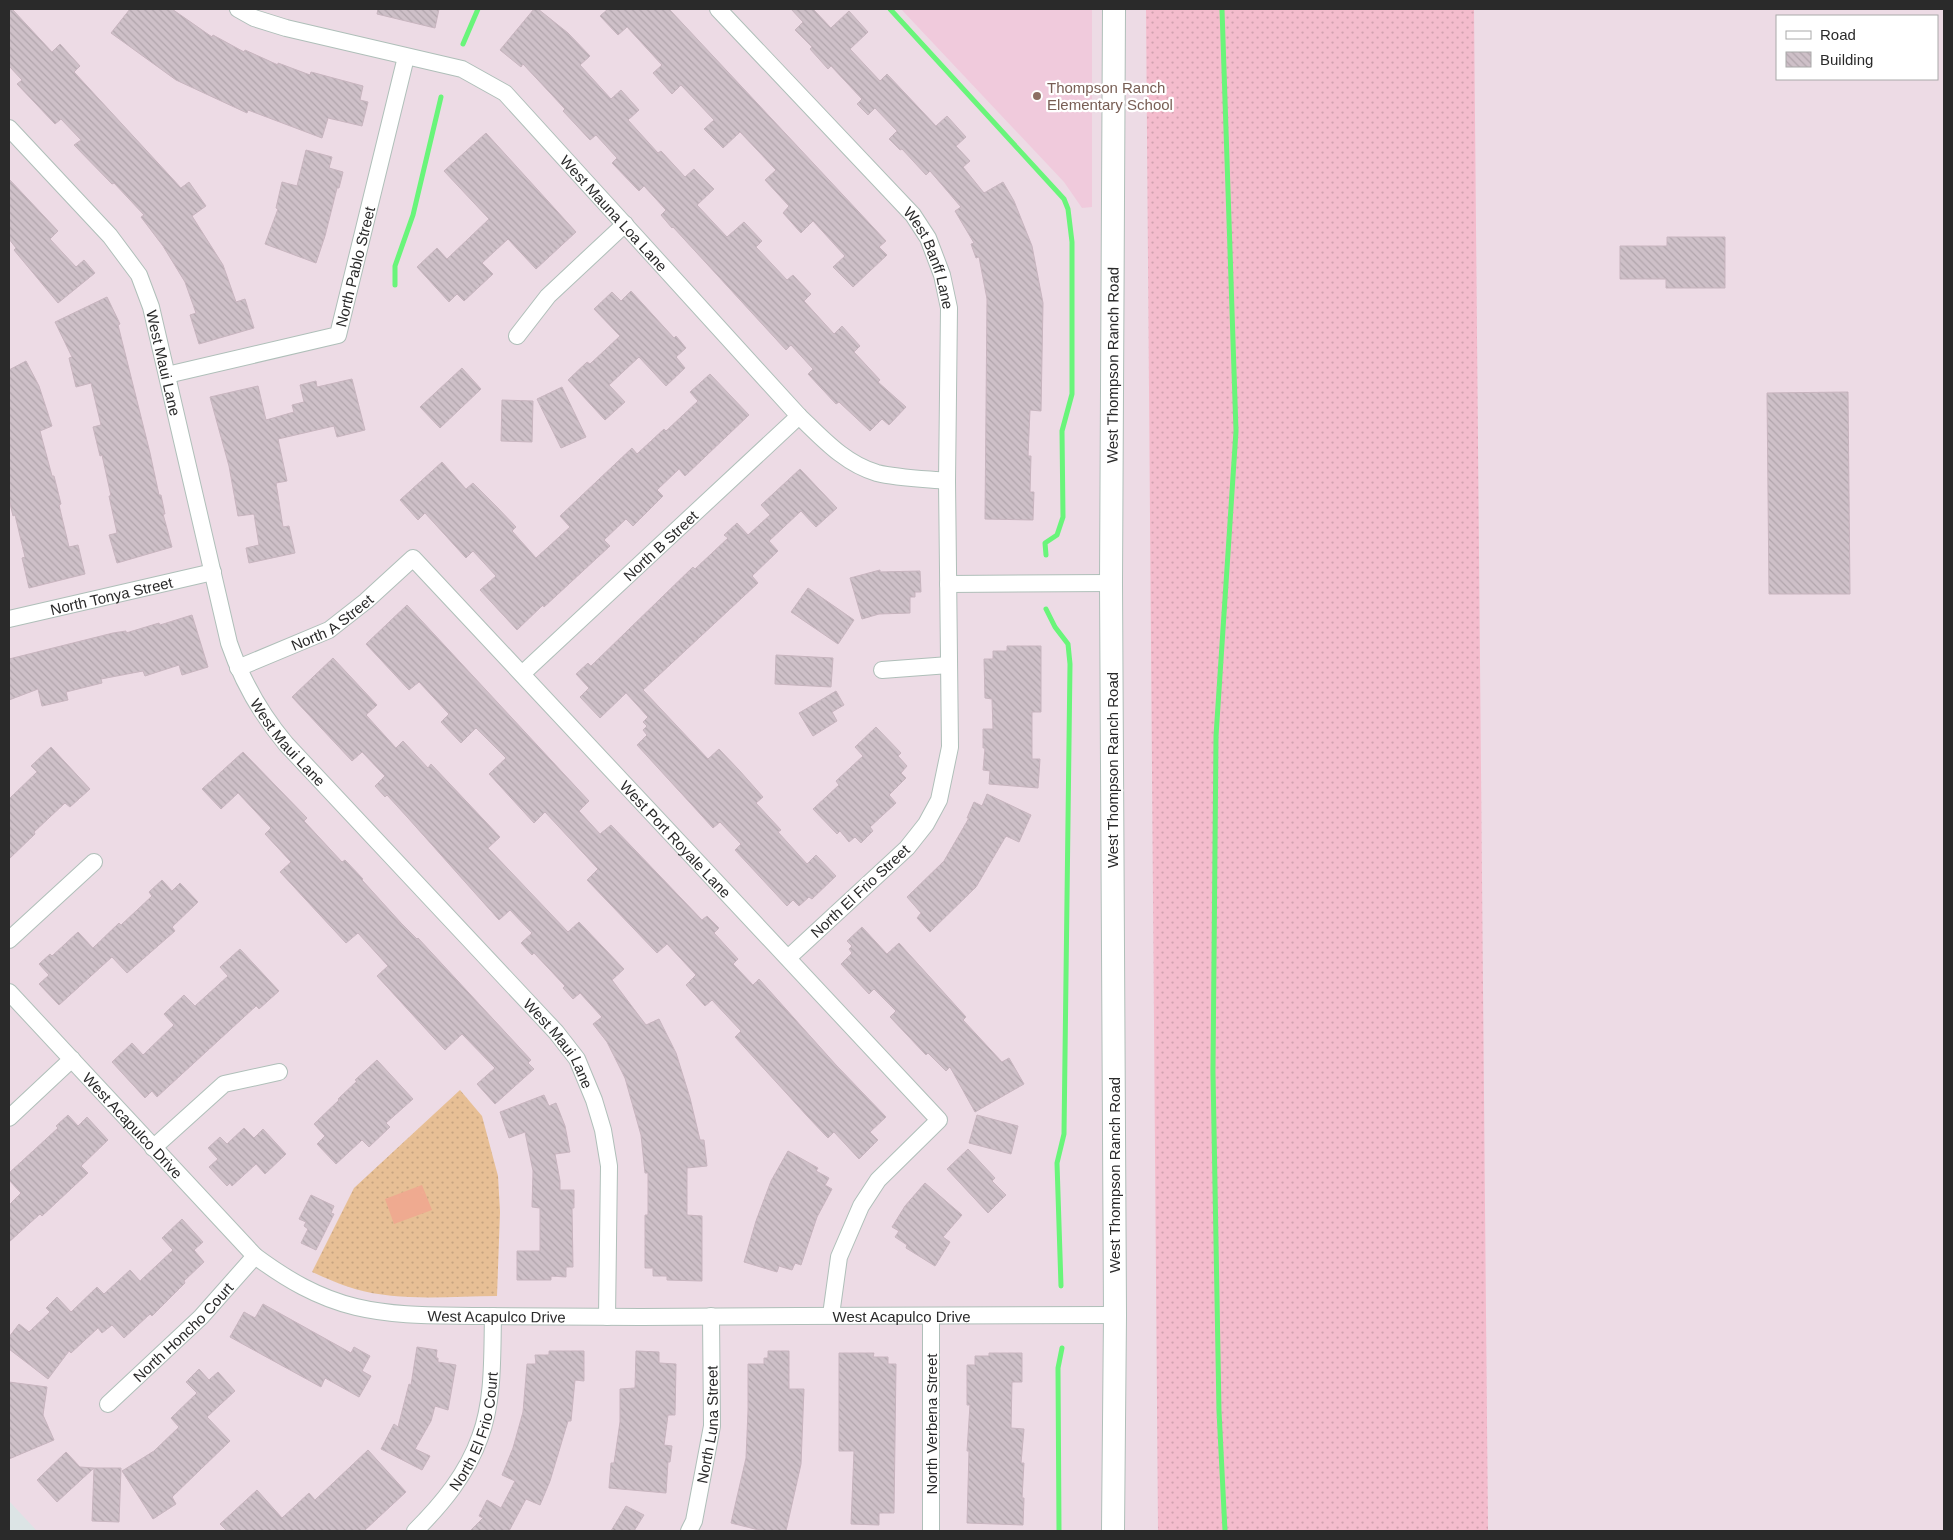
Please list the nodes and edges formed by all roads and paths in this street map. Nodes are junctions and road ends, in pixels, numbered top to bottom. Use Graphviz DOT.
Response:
graph roads {
  1 [pos="238,9"];
  2 [pos="718,9"];
  3 [pos="1114,9"];
  4 [pos="406,57"];
  5 [pos="9,128"];
  6 [pos="625,224"];
  7 [pos="517,336"];
  8 [pos="167,375"];
  9 [pos="799,416"];
  10 [pos="947,481"];
  11 [pos="413,558"];
  12 [pos="213,572"];
  13 [pos="1111,583"];
  14 [pos="948,584"];
  15 [pos="9,619"];
  16 [pos="949,665"];
  17 [pos="238,668"];
  18 [pos="882,670"];
  19 [pos="522,674"];
  20 [pos="94,862"];
  21 [pos="9,940"];
  22 [pos="788,958"];
  23 [pos="9,992"];
  24 [pos="72,1059"];
  25 [pos="279,1072"];
  26 [pos="9,1118"];
  27 [pos="153,1148"];
  28 [pos="255,1256"];
  29 [pos="831,1315"];
  30 [pos="493,1316"];
  31 [pos="711,1316"];
  32 [pos="1114,1316"];
  33 [pos="607,1317"];
  34 [pos="931,1317"];
  35 [pos="108,1404"];
  36 [pos="415,1531"];
  37 [pos="689,1531"];
  38 [pos="931,1531"];
  39 [pos="1113,1531"];
  1 -- 4 [label="street, West Mauna Loa Lane"];
  2 -- 10 [label="street, West Banff Lane"];
  3 -- 13 [label="main road, West Thompson Ranch Road"];
  4 -- 6 [label="street, West Mauna Loa Lane"];
  4 -- 8 [label="street, North Pablo Street"];
  5 -- 8 [label="street, West Maui Lane"];
  6 -- 7 [label="street"];
  6 -- 9 [label="street, West Mauna Loa Lane"];
  8 -- 12 [label="street, West Maui Lane"];
  9 -- 10 [label="street, West Mauna Loa Lane"];
  9 -- 19 [label="street, North B Street"];
  10 -- 14 [label="street, West Banff Lane"];
  11 -- 17 [label="street, North A Street"];
  11 -- 19 [label="street, West Port Royale Lane"];
  12 -- 15 [label="street, North Tonya Street"];
  12 -- 17 [label="street, West Maui Lane"];
  13 -- 14 [label="street"];
  13 -- 32 [label="main road, West Thompson Ranch Road"];
  14 -- 16 [label="street, North El Frio Street"];
  16 -- 18 [label="street"];
  16 -- 22 [label="street, North El Frio Street"];
  17 -- 33 [label="street, West Maui Lane"];
  19 -- 22 [label="street, West Port Royale Lane"];
  20 -- 21 [label="street"];
  22 -- 29 [label="street, West Port Royale Lane"];
  23 -- 24 [label="street, West Acapulco Drive"];
  24 -- 26 [label="street"];
  24 -- 27 [label="street, West Acapulco Drive"];
  25 -- 27 [label="street"];
  27 -- 28 [label="street, West Acapulco Drive"];
  28 -- 30 [label="street, West Acapulco Drive"];
  28 -- 35 [label="street, North Honcho Court"];
  29 -- 31 [label="street, West Acapulco Drive"];
  29 -- 34 [label="street, West Acapulco Drive"];
  30 -- 33 [label="street, West Acapulco Drive"];
  30 -- 36 [label="street, North El Frio Court"];
  31 -- 33 [label="street, West Acapulco Drive"];
  31 -- 37 [label="street, North Luna Street"];
  32 -- 34 [label="street, West Acapulco Drive"];
  32 -- 39 [label="main road, West Thompson Ranch Road"];
  34 -- 38 [label="street, North Verbena Street"];
}
